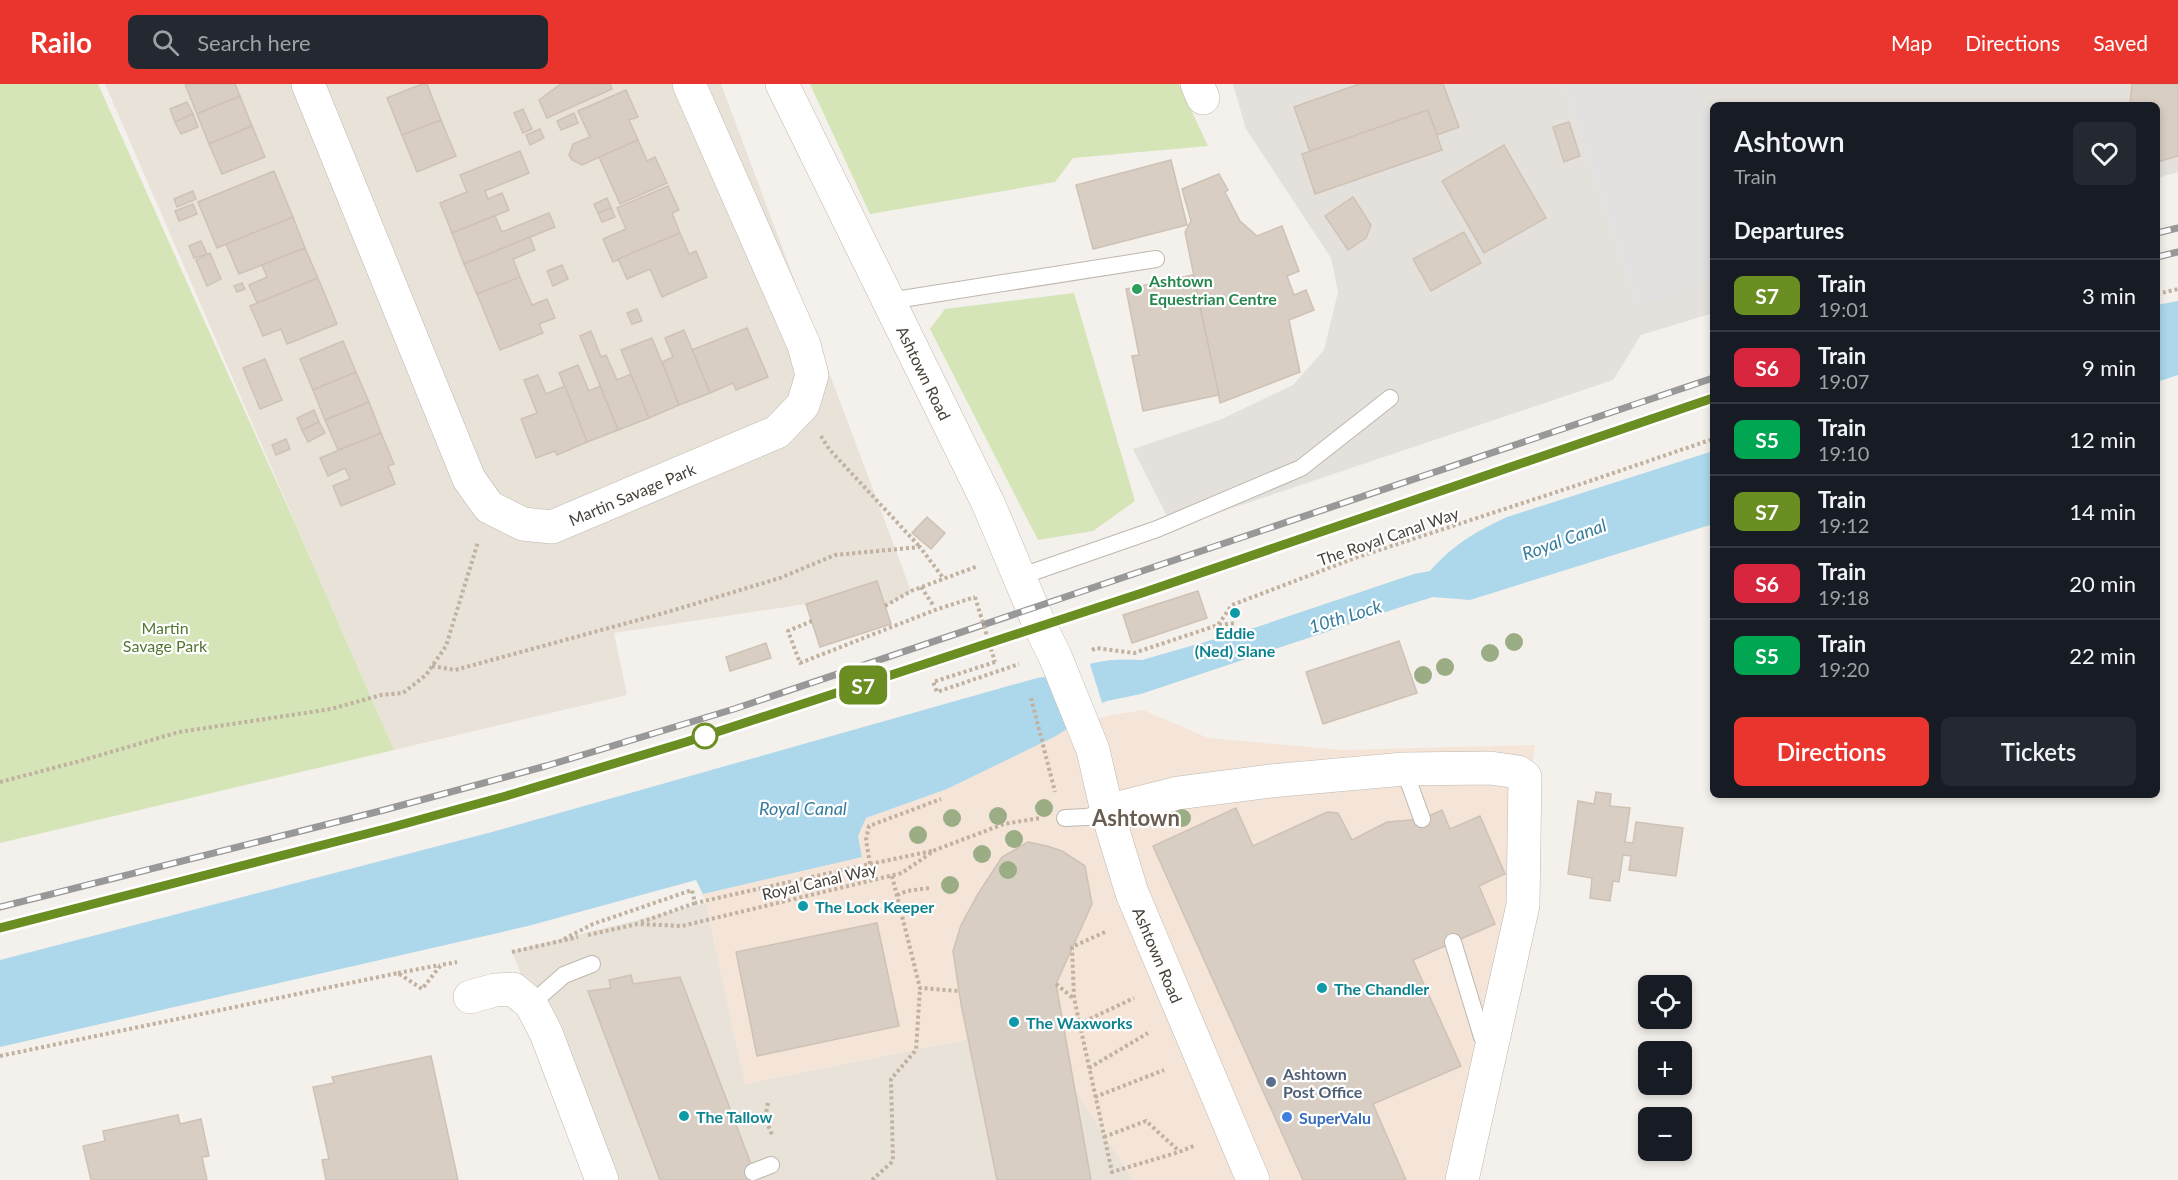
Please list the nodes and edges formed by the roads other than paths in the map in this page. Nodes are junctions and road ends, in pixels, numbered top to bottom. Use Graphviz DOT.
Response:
graph roads {
  1 [pos="308,84"];
  2 [pos="689,84"];
  3 [pos="782,84"];
  4 [pos="1156,259"];
  5 [pos="889,301"];
  6 [pos="1390,398"];
  7 [pos="1013,564"];
  8 [pos="1404,769"];
  9 [pos="1107,812"];
  10 [pos="1065,818"];
  11 [pos="1422,819"];
  12 [pos="1453,942"];
  13 [pos="592,964"];
  14 [pos="470,997"];
  15 [pos="531,1004"];
  16 [pos="1494,1043"];
  17 [pos="771,1165"];
  18 [pos="753,1172"];
  19 [pos="1464,1175"];
  20 [pos="602,1180"];
  21 [pos="1253,1180"];
  1 -- 2 [label="street, Martin Savage Park"];
  3 -- 5 [label="street, Ashtown Road"];
  4 -- 5 [label="lane"];
  5 -- 7 [label="street, Ashtown Road"];
  6 -- 7 [label="lane"];
  7 -- 9 [label="street, Ashtown Road"];
  8 -- 9 [label="street"];
  8 -- 11 [label="lane"];
  8 -- 16 [label="street"];
  9 -- 10 [label="lane"];
  9 -- 21 [label="street, Ashtown Road"];
  12 -- 16 [label="lane"];
  13 -- 15 [label="lane"];
  14 -- 15 [label="street"];
  15 -- 20 [label="street"];
  16 -- 19 [label="street"];
  17 -- 18 [label="lane"];
}
